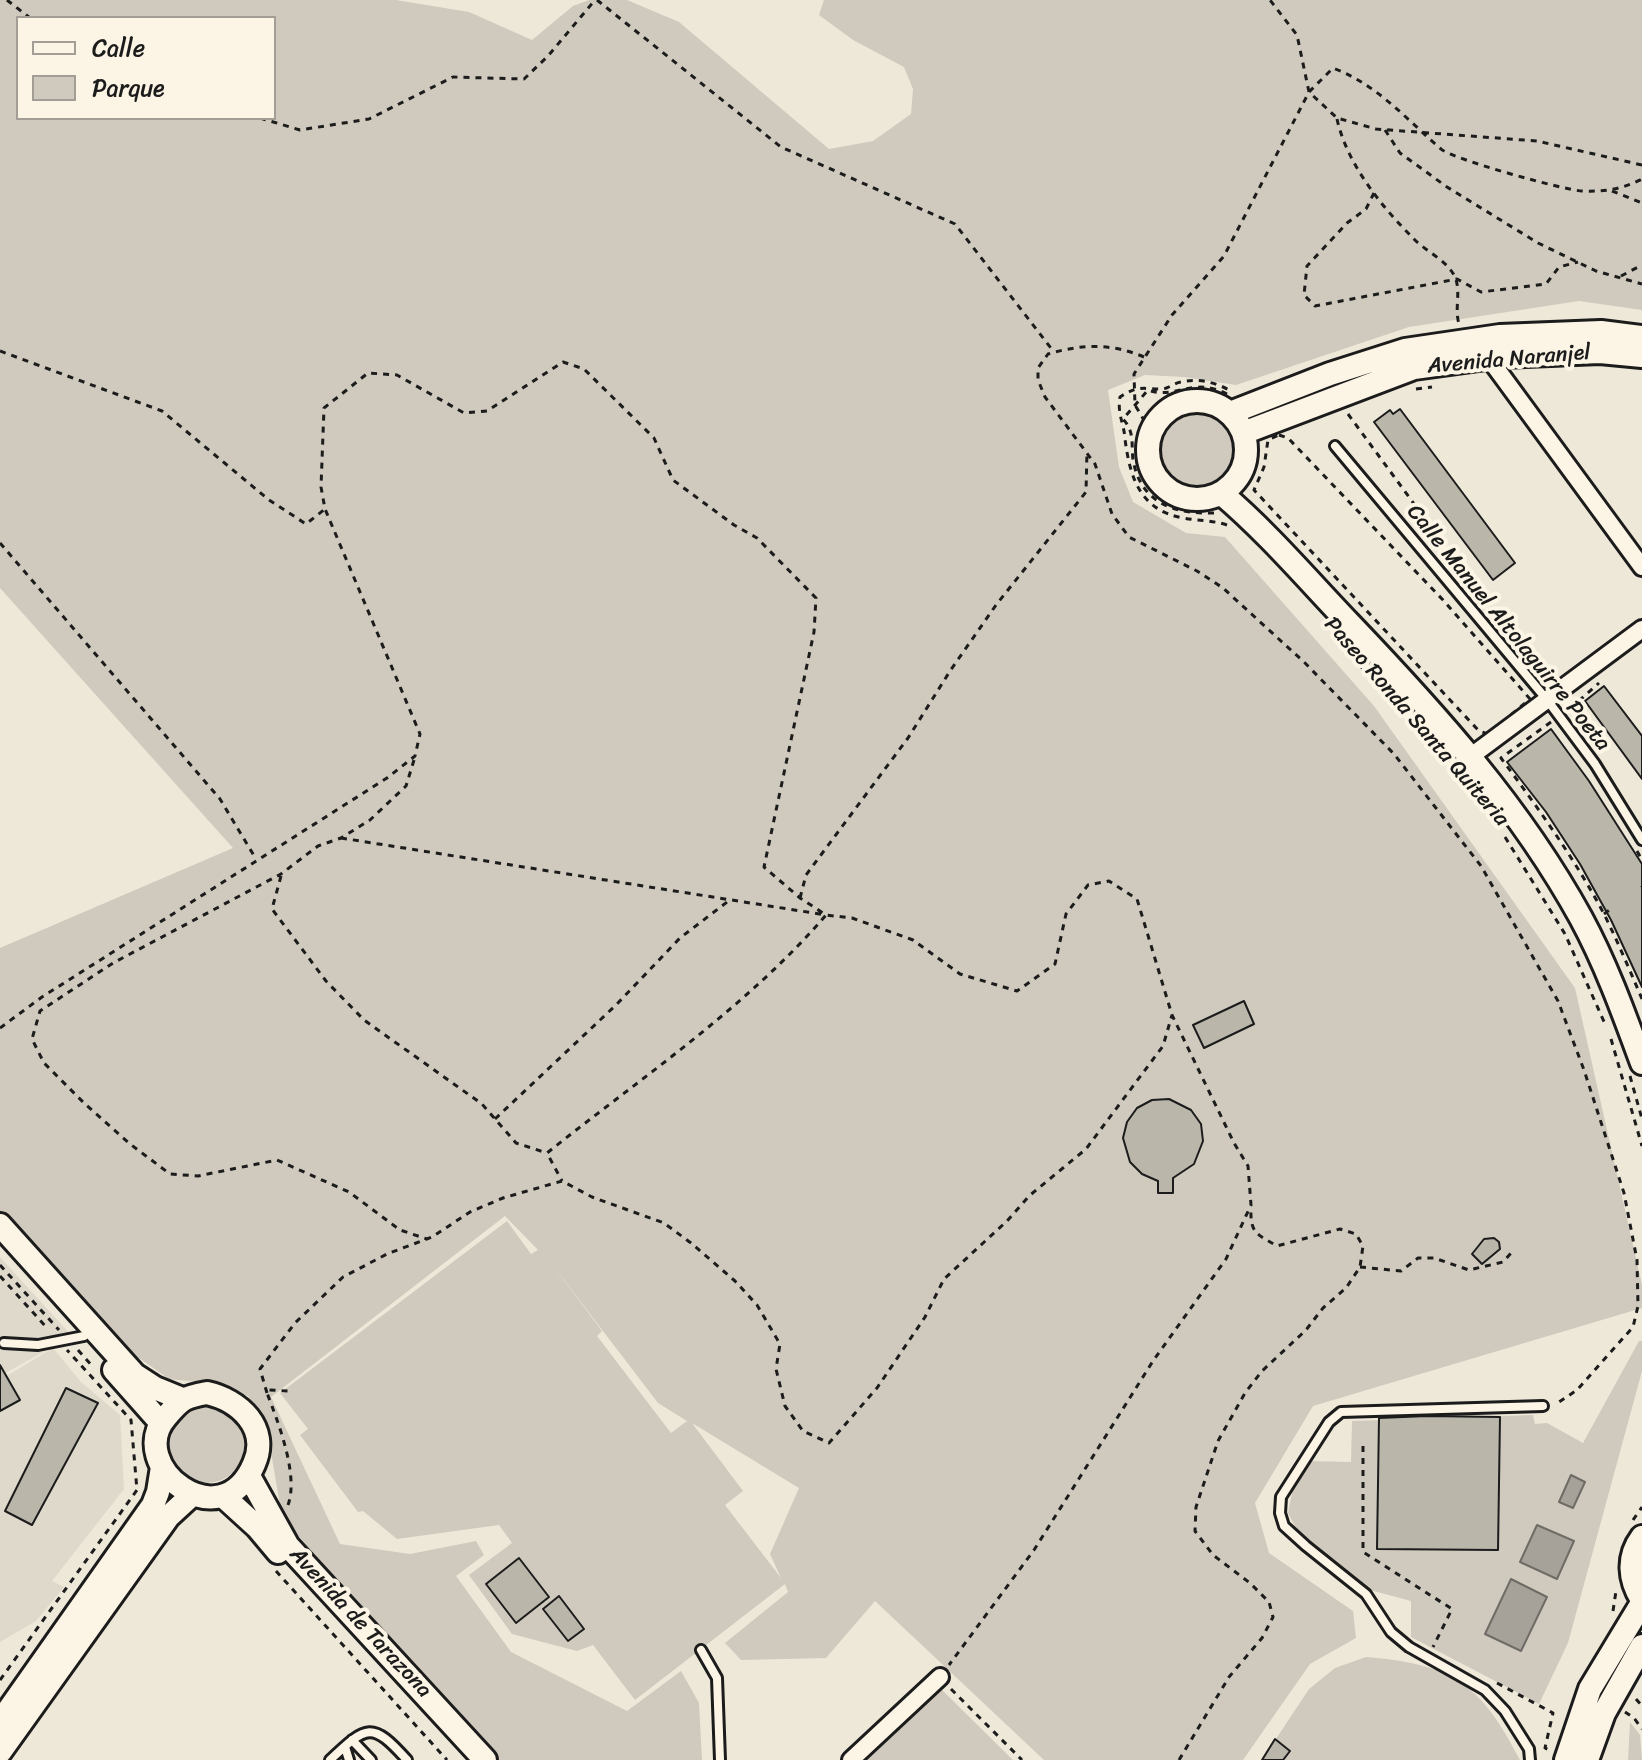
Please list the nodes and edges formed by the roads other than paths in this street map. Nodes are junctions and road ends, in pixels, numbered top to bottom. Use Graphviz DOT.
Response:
graph roads {
  1 [pos="1642,337"];
  2 [pos="1642,356"];
  3 [pos="1488,357"];
  4 [pos="1233,404"];
  5 [pos="1243,433"];
  6 [pos="1335,446"];
  7 [pos="1226,498"];
  8 [pos="1642,567"];
  9 [pos="1642,629"];
  10 [pos="1548,701"];
  11 [pos="1478,751"];
  12 [pos="1642,840"];
  13 [pos="1642,1039"];
  14 [pos="1634,1064"];
  15 [pos="0,1225"];
  16 [pos="0,1245"];
  17 [pos="84,1336"];
  18 [pos="4,1343"];
  19 [pos="182,1399"];
  20 [pos="1543,1406"];
  21 [pos="161,1423"];
  22 [pos="162,1467"];
  23 [pos="249,1476"];
  24 [pos="193,1494"];
  25 [pos="223,1496"];
  26 [pos="1642,1537"];
  27 [pos="1642,1601"];
  28 [pos="1642,1646"];
  29 [pos="701,1650"];
  30 [pos="940,1677"];
  31 [pos="0,1722"];
  32 [pos="352,1740"];
  33 [pos="345,1747"];
  34 [pos="0,1752"];
  35 [pos="1558,1755"];
  36 [pos="404,1759"];
  37 [pos="330,1760"];
  38 [pos="349,1760"];
  39 [pos="371,1760"];
  40 [pos="466,1760"];
  41 [pos="485,1760"];
  42 [pos="720,1760"];
  43 [pos="851,1760"];
  44 [pos="1530,1760"];
  45 [pos="1587,1760"];
  1 -- 4 [label="street, Avenida Naranjel"];
  2 -- 3 [label="street, Avenida Naranjel"];
  3 -- 5 [label="street, Avenida Naranjel"];
  3 -- 8 [label="street"];
  4 -- 5 [label="street"];
  4 -- 7 [label="street"];
  5 -- 7 [label="street"];
  6 -- 10 [label="lane, Calle Manuel Altolaguirre Poeta"];
  7 -- 11 [label="street, Paseo Ronda Santa Quiteria"];
  7 -- 14 [label="street, Paseo Ronda Santa Quiteria"];
  9 -- 10 [label="street"];
  10 -- 11 [label="street"];
  10 -- 12 [label="lane, Calle Manuel Altolaguirre Poeta"];
  11 -- 13 [label="street, Paseo Ronda Santa Quiteria"];
  15 -- 19 [label="street"];
  16 -- 17 [label="street"];
  17 -- 18 [label="lane"];
  17 -- 21 [label="street"];
  19 -- 21 [label="street"];
  19 -- 23 [label="street"];
  20 -- 44 [label="lane"];
  21 -- 22 [label="street"];
  22 -- 24 [label="street"];
  22 -- 31 [label="street"];
  23 -- 25 [label="street"];
  23 -- 41 [label="street, Avenida de Tarazona"];
  24 -- 25 [label="street"];
  24 -- 34 [label="street"];
  25 -- 40 [label="street, Avenida de Tarazona"];
  26 -- 27 [label="street"];
  27 -- 35 [label="street"];
  28 -- 45 [label="street"];
  29 -- 42 [label="lane"];
  30 -- 43 [label="street"];
  32 -- 33 [label="lane"];
  32 -- 36 [label="lane"];
  32 -- 39 [label="lane"];
  33 -- 37 [label="lane"];
  33 -- 38 [label="lane"];
}
